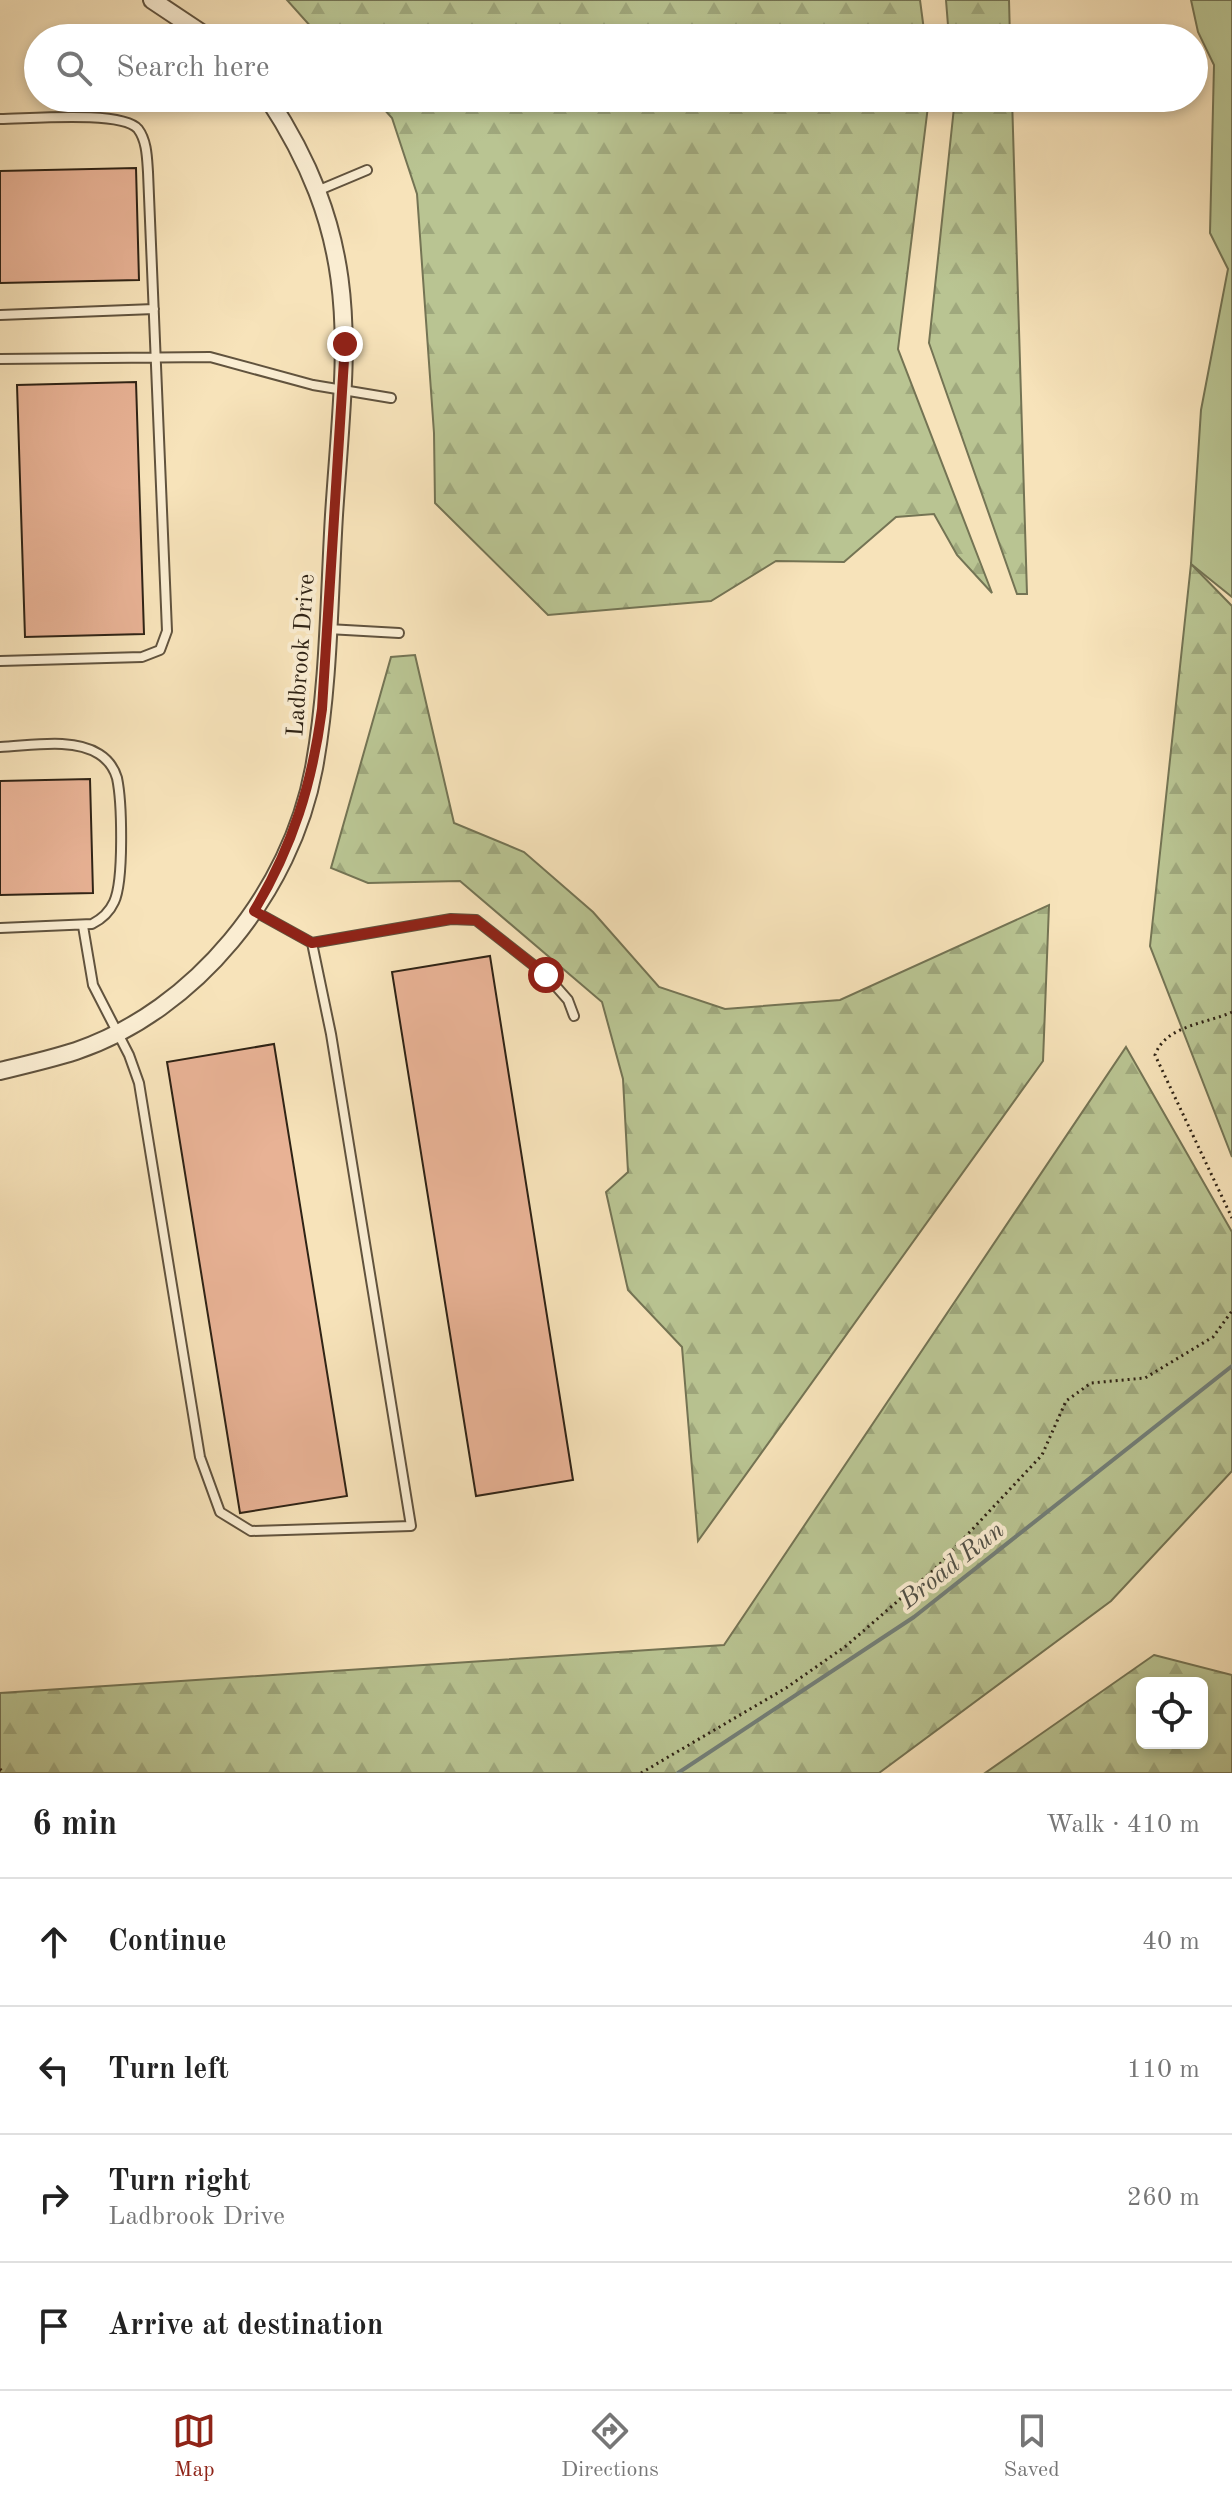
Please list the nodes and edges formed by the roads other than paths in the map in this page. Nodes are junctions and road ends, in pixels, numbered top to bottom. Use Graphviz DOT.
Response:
graph roads {
  1 [pos="152,0"];
  2 [pos="188,24"];
  3 [pos="276,112"];
  4 [pos="0,119"];
  5 [pos="367,170"];
  6 [pos="317,191"];
  7 [pos="154,309"];
  8 [pos="0,315"];
  9 [pos="156,355"];
  10 [pos="0,359"];
  11 [pos="342,390"];
  12 [pos="391,398"];
  13 [pos="327,629"];
  14 [pos="399,633"];
  15 [pos="0,661"];
  16 [pos="0,747"];
  17 [pos="254,911"];
  18 [pos="83,926"];
  19 [pos="0,928"];
  20 [pos="312,943"];
  21 [pos="574,1016"];
  22 [pos="117,1033"];
  23 [pos="0,1071"];
  1 -- 2 [label="street"];
  3 -- 6 [label="street, Ladbrook Drive"];
  4 -- 7 [label="lane"];
  5 -- 6 [label="lane"];
  6 -- 11 [label="street, Ladbrook Drive"];
  7 -- 8 [label="lane"];
  7 -- 9 [label="lane"];
  9 -- 10 [label="lane"];
  9 -- 11 [label="lane"];
  9 -- 15 [label="lane"];
  11 -- 12 [label="lane"];
  11 -- 13 [label="street, Ladbrook Drive"];
  13 -- 14 [label="lane"];
  13 -- 17 [label="street, Ladbrook Drive"];
  16 -- 18 [label="lane"];
  17 -- 20 [label="lane"];
  17 -- 22 [label="street, Ladbrook Drive"];
  18 -- 19 [label="lane"];
  18 -- 22 [label="lane"];
  20 -- 21 [label="lane"];
  20 -- 22 [label="lane"];
  22 -- 23 [label="street, Ladbrook Drive"];
}
